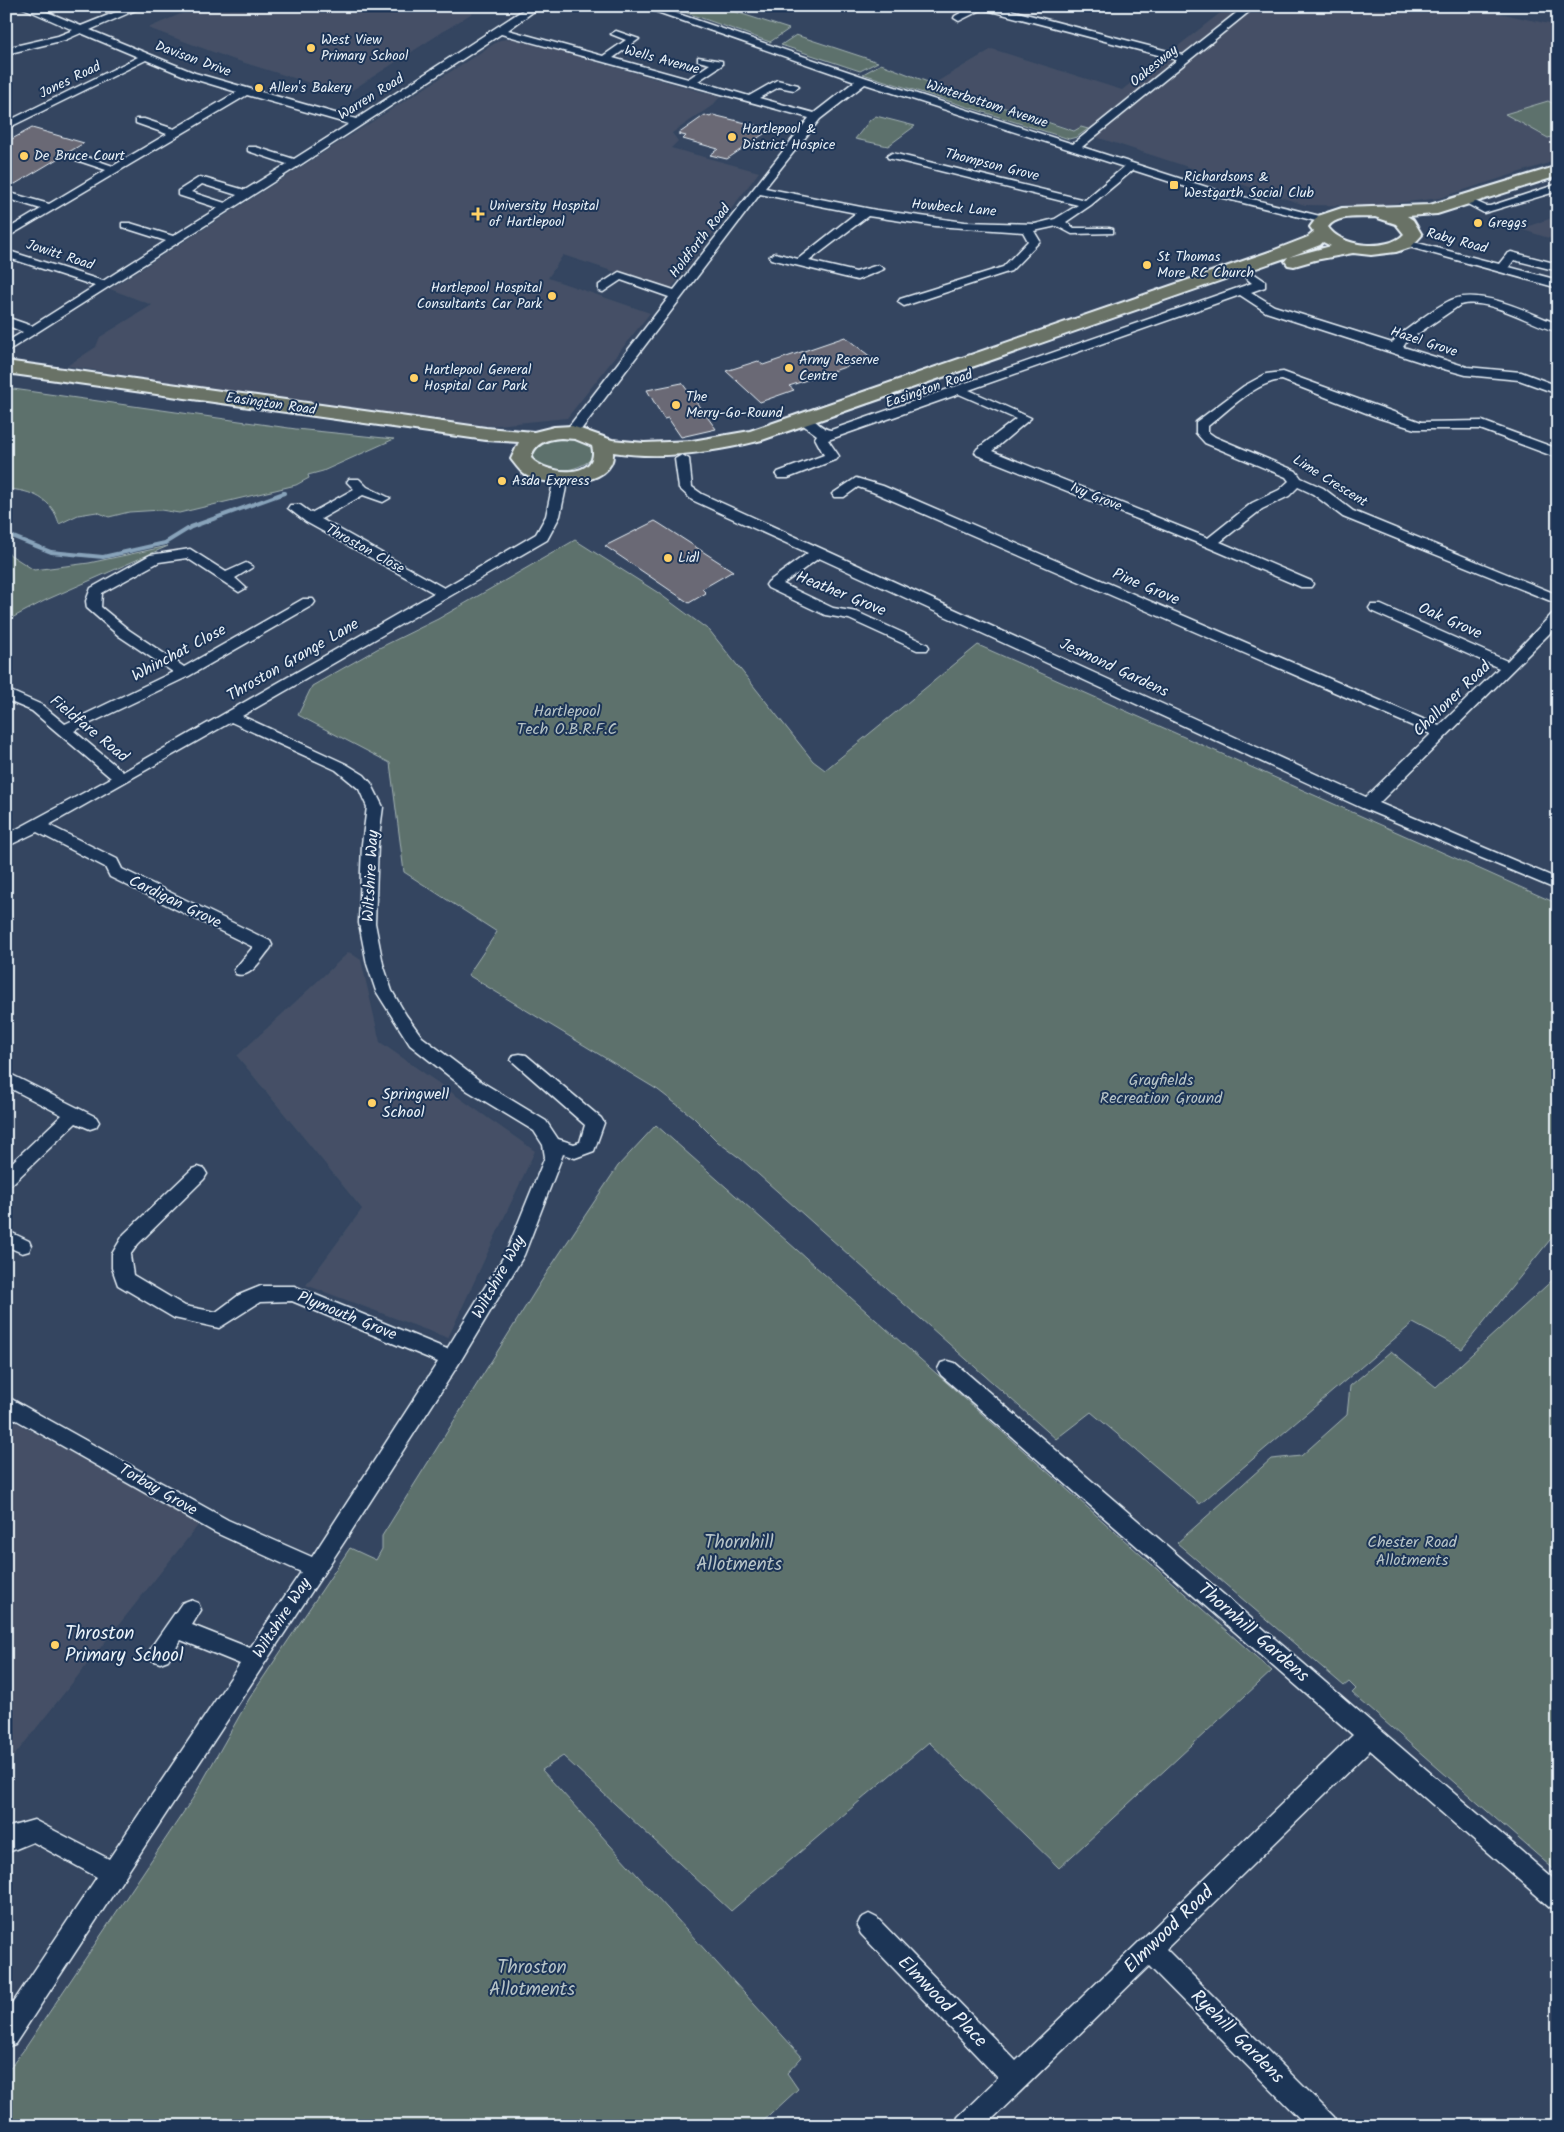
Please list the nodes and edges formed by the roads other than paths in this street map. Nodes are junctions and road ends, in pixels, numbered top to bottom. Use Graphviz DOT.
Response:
graph roads {
  1 [pos="24,6"];
  2 [pos="140,6"];
  3 [pos="536,6"];
  4 [pos="645,6"];
  5 [pos="981,6"];
  6 [pos="1251,6"];
  7 [pos="959,18"];
  8 [pos="82,30"];
  9 [pos="502,31"];
  10 [pos="616,34"];
  11 [pos="6,51"];
  12 [pos="145,57"];
  13 [pos="605,59"];
  14 [pos="702,59"];
  15 [pos="1185,59"];
  16 [pos="863,80"];
  17 [pos="690,82"];
  18 [pos="794,87"];
  19 [pos="244,92"];
  20 [pos="751,99"];
  21 [pos="816,117"];
  22 [pos="140,121"];
  23 [pos="357,124"];
  24 [pos="6,126"];
  25 [pos="175,133"];
  26 [pos="1074,148"];
  27 [pos="252,149"];
  28 [pos="892,156"];
  29 [pos="77,157"];
  30 [pos="296,163"];
  31 [pos="1132,166"];
  32 [pos="115,170"];
  33 [pos="1558,171"];
  34 [pos="1558,187"];
  35 [pos="758,190"];
  36 [pos="246,194"];
  37 [pos="10,196"];
  38 [pos="1468,200"];
  39 [pos="1085,203"];
  40 [pos="227,207"];
  41 [pos="50,208"];
  42 [pos="1431,210"];
  43 [pos="865,212"];
  44 [pos="1375,212"];
  45 [pos="1058,222"];
  46 [pos="126,225"];
  47 [pos="1410,225"];
  48 [pos="1323,226"];
  49 [pos="1027,228"];
  50 [pos="1109,231"];
  51 [pos="6,235"];
  52 [pos="175,240"];
  53 [pos="1406,243"];
  54 [pos="1352,248"];
  55 [pos="6,253"];
  56 [pos="775,257"];
  57 [pos="800,263"];
  58 [pos="1558,268"];
  59 [pos="878,269"];
  60 [pos="1501,269"];
  61 [pos="1244,278"];
  62 [pos="1558,284"];
  63 [pos="104,285"];
  64 [pos="603,288"];
  65 [pos="676,295"];
  66 [pos="904,302"];
  67 [pos="6,321"];
  68 [pos="1558,328"];
  69 [pos="33,331"];
  70 [pos="6,348"];
  71 [pos="1395,348"];
  72 [pos="6,352"];
  73 [pos="6,367"];
  74 [pos="49,373"];
  75 [pos="6,378"];
  76 [pos="960,388"];
  77 [pos="1558,390"];
  78 [pos="817,427"];
  79 [pos="572,432"];
  80 [pos="537,438"];
  81 [pos="601,442"];
  82 [pos="1558,454"];
  83 [pos="521,459"];
  84 [pos="682,459"];
  85 [pos="599,466"];
  86 [pos="784,475"];
  87 [pos="561,478"];
  88 [pos="1296,481"];
  89 [pos="839,494"];
  90 [pos="383,498"];
  91 [pos="295,508"];
  92 [pos="311,519"];
  93 [pos="1210,543"];
  94 [pos="819,551"];
  95 [pos="246,567"];
  96 [pos="225,578"];
  97 [pos="1306,584"];
  98 [pos="239,588"];
  99 [pos="445,594"];
  100 [pos="284,599"];
  101 [pos="1558,600"];
  102 [pos="1376,608"];
  103 [pos="1558,616"];
  104 [pos="922,648"];
  105 [pos="1509,667"];
  106 [pos="184,673"];
  107 [pos="6,694"];
  108 [pos="230,716"];
  109 [pos="64,730"];
  110 [pos="1441,733"];
  111 [pos="122,779"];
  112 [pos="1368,804"];
  113 [pos="37,824"];
  114 [pos="6,842"];
  115 [pos="1558,885"];
  116 [pos="242,970"];
  117 [pos="520,1060"];
  118 [pos="6,1078"];
  119 [pos="552,1144"];
  120 [pos="198,1174"];
  121 [pos="6,1179"];
  122 [pos="451,1359"];
  123 [pos="948,1369"];
  124 [pos="6,1404"];
  125 [pos="315,1568"];
  126 [pos="190,1610"];
  127 [pos="178,1629"];
  128 [pos="160,1653"];
  129 [pos="255,1660"];
  130 [pos="1370,1734"];
  131 [pos="6,1842"];
  132 [pos="114,1874"];
  133 [pos="1558,1899"];
  134 [pos="869,1926"];
  135 [pos="1149,1949"];
  136 [pos="6,2035"];
  137 [pos="1016,2079"];
  138 [pos="967,2126"];
  139 [pos="1325,2126"];
  1 -- 8 [label="street, Davison Drive"];
  2 -- 8 [label="street"];
  3 -- 9 [label="street, Warren Road"];
  4 -- 16 [label="street, Winterbottom Avenue"];
  5 -- 7 [label="street"];
  5 -- 15 [label="street"];
  6 -- 15 [label="street, Oakesway"];
  8 -- 11 [label="street"];
  8 -- 12 [label="street, Davison Drive"];
  9 -- 13 [label="street, Wells Avenue"];
  9 -- 23 [label="street, Warren Road"];
  10 -- 13 [label="street"];
  12 -- 19 [label="street, Davison Drive"];
  12 -- 24 [label="street, Jones Road"];
  13 -- 17 [label="street, Wells Avenue"];
  14 -- 17 [label="street"];
  15 -- 26 [label="street, Oakesway"];
  16 -- 21 [label="street, Holdforth Road"];
  16 -- 26 [label="street, Winterbottom Avenue"];
  17 -- 20 [label="street, Wells Avenue"];
  18 -- 20 [label="street"];
  19 -- 23 [label="street, Davison Drive"];
  19 -- 25 [label="street"];
  20 -- 21 [label="street, Wells Avenue"];
  21 -- 35 [label="street, Holdforth Road"];
  22 -- 25 [label="street"];
  23 -- 30 [label="street, Warren Road"];
  25 -- 32 [label="street"];
  26 -- 31 [label="street, Winterbottom Avenue"];
  27 -- 30 [label="street"];
  28 -- 39 [label="street, Thompson Grove"];
  29 -- 32 [label="street"];
  30 -- 36 [label="street, Warren Road"];
  31 -- 39 [label="street, Howbeck Lane"];
  31 -- 48 [label="street, Winterbottom Avenue"];
  32 -- 41 [label="street"];
  33 -- 38 [label="highway"];
  34 -- 38 [label="street"];
  35 -- 43 [label="street, Howbeck Lane"];
  35 -- 65 [label="street, Holdforth Road"];
  36 -- 40 [label="street, Warren Road"];
  36 -- 40 [label="street"];
  37 -- 41 [label="street"];
  38 -- 42 [label="highway"];
  39 -- 45 [label="street, Howbeck Lane"];
  40 -- 52 [label="street, Warren Road"];
  41 -- 51 [label="street"];
  42 -- 44 [label="highway, Easington Road"];
  42 -- 47 [label="highway"];
  43 -- 49 [label="street, Howbeck Lane"];
  43 -- 57 [label="street"];
  44 -- 47 [label="highway"];
  44 -- 48 [label="highway, Easington Road"];
  45 -- 49 [label="street, Howbeck Lane"];
  45 -- 50 [label="street"];
  46 -- 52 [label="street"];
  47 -- 53 [label="highway"];
  48 -- 54 [label="highway"];
  48 -- 61 [label="highway, Easington Road"];
  49 -- 66 [label="street"];
  52 -- 63 [label="street, Warren Road"];
  53 -- 54 [label="highway"];
  53 -- 60 [label="street, Raby Road"];
  54 -- 61 [label="highway, Easington Road"];
  55 -- 63 [label="street, Jowitt Road"];
  56 -- 57 [label="street"];
  57 -- 59 [label="street"];
  58 -- 60 [label="street, Raby Road"];
  60 -- 62 [label="street, Raby Road"];
  61 -- 71 [label="street, Hazel Grove"];
  61 -- 76 [label="street, Easington Road"];
  61 -- 78 [label="highway, Easington Road"];
  63 -- 69 [label="street, Warren Road"];
  64 -- 65 [label="street"];
  65 -- 79 [label="street, Holdforth Road"];
  67 -- 69 [label="street"];
  68 -- 71 [label="street"];
  69 -- 70 [label="street, Warren Road"];
  71 -- 77 [label="street, Hazel Grove"];
  72 -- 74 [label="street"];
  73 -- 74 [label="highway, Easington Road"];
  74 -- 80 [label="highway, Easington Road"];
  75 -- 83 [label="highway, Easington Road"];
  76 -- 78 [label="street, Easington Road"];
  76 -- 93 [label="street, Ivy Grove"];
  78 -- 81 [label="highway, Easington Road"];
  78 -- 84 [label="highway, Easington Road"];
  78 -- 86 [label="street"];
  79 -- 80 [label="highway, Easington Road"];
  79 -- 81 [label="highway, Easington Road"];
  80 -- 83 [label="highway"];
  81 -- 85 [label="highway"];
  82 -- 88 [label="street, Lime Crescent"];
  83 -- 87 [label="highway, Easington Road"];
  84 -- 85 [label="highway, Easington Road"];
  84 -- 94 [label="street, Jesmond Gardens"];
  85 -- 87 [label="highway, Easington Road"];
  87 -- 99 [label="street, Throston Grange Lane"];
  88 -- 93 [label="street"];
  88 -- 101 [label="street, Lime Crescent"];
  89 -- 110 [label="street, Pine Grove"];
  90 -- 92 [label="street, Throston Close"];
  91 -- 92 [label="street"];
  92 -- 99 [label="street, Throston Close"];
  93 -- 97 [label="street, Ivy Grove"];
  94 -- 104 [label="street, Heather Grove"];
  94 -- 112 [label="street, Jesmond Gardens"];
  95 -- 96 [label="street"];
  96 -- 98 [label="street"];
  96 -- 106 [label="street"];
  99 -- 108 [label="street, Throston Grange Lane"];
  100 -- 106 [label="street, Whinchat Close"];
  102 -- 105 [label="street, Oak Grove"];
  103 -- 105 [label="street, Challoner Road"];
  105 -- 110 [label="street, Challoner Road"];
  106 -- 109 [label="street, Whinchat Close"];
  107 -- 109 [label="street, Fieldfare Road"];
  108 -- 111 [label="street, Throston Grange Lane"];
  108 -- 119 [label="street, Wiltshire Way"];
  109 -- 111 [label="street, Fieldfare Road"];
  110 -- 112 [label="street, Challoner Road"];
  111 -- 113 [label="street, Throston Grange Lane"];
  112 -- 115 [label="street, Jesmond Gardens"];
  113 -- 114 [label="street, Throston Grange Lane"];
  113 -- 116 [label="street, Cardigan Grove"];
  117 -- 119 [label="street"];
  118 -- 121 [label="street"];
  119 -- 122 [label="street, Wiltshire Way"];
  120 -- 122 [label="street, Plymouth Grove"];
  122 -- 125 [label="street, Wiltshire Way"];
  123 -- 130 [label="street, Thornhill Gardens"];
  124 -- 125 [label="street, Torbay Grove"];
  125 -- 129 [label="street, Wiltshire Way"];
  126 -- 127 [label="street"];
  127 -- 128 [label="street"];
  127 -- 129 [label="street"];
  129 -- 132 [label="street, Wiltshire Way"];
  130 -- 133 [label="street, Thornhill Gardens"];
  130 -- 135 [label="street, Elmwood Road"];
  131 -- 132 [label="street"];
  132 -- 136 [label="street, Wiltshire Way"];
  134 -- 137 [label="street, Elmwood Place"];
  135 -- 137 [label="street, Elmwood Road"];
  135 -- 139 [label="street, Ryehill Gardens"];
  137 -- 138 [label="street, Elmwood Road"];
}
